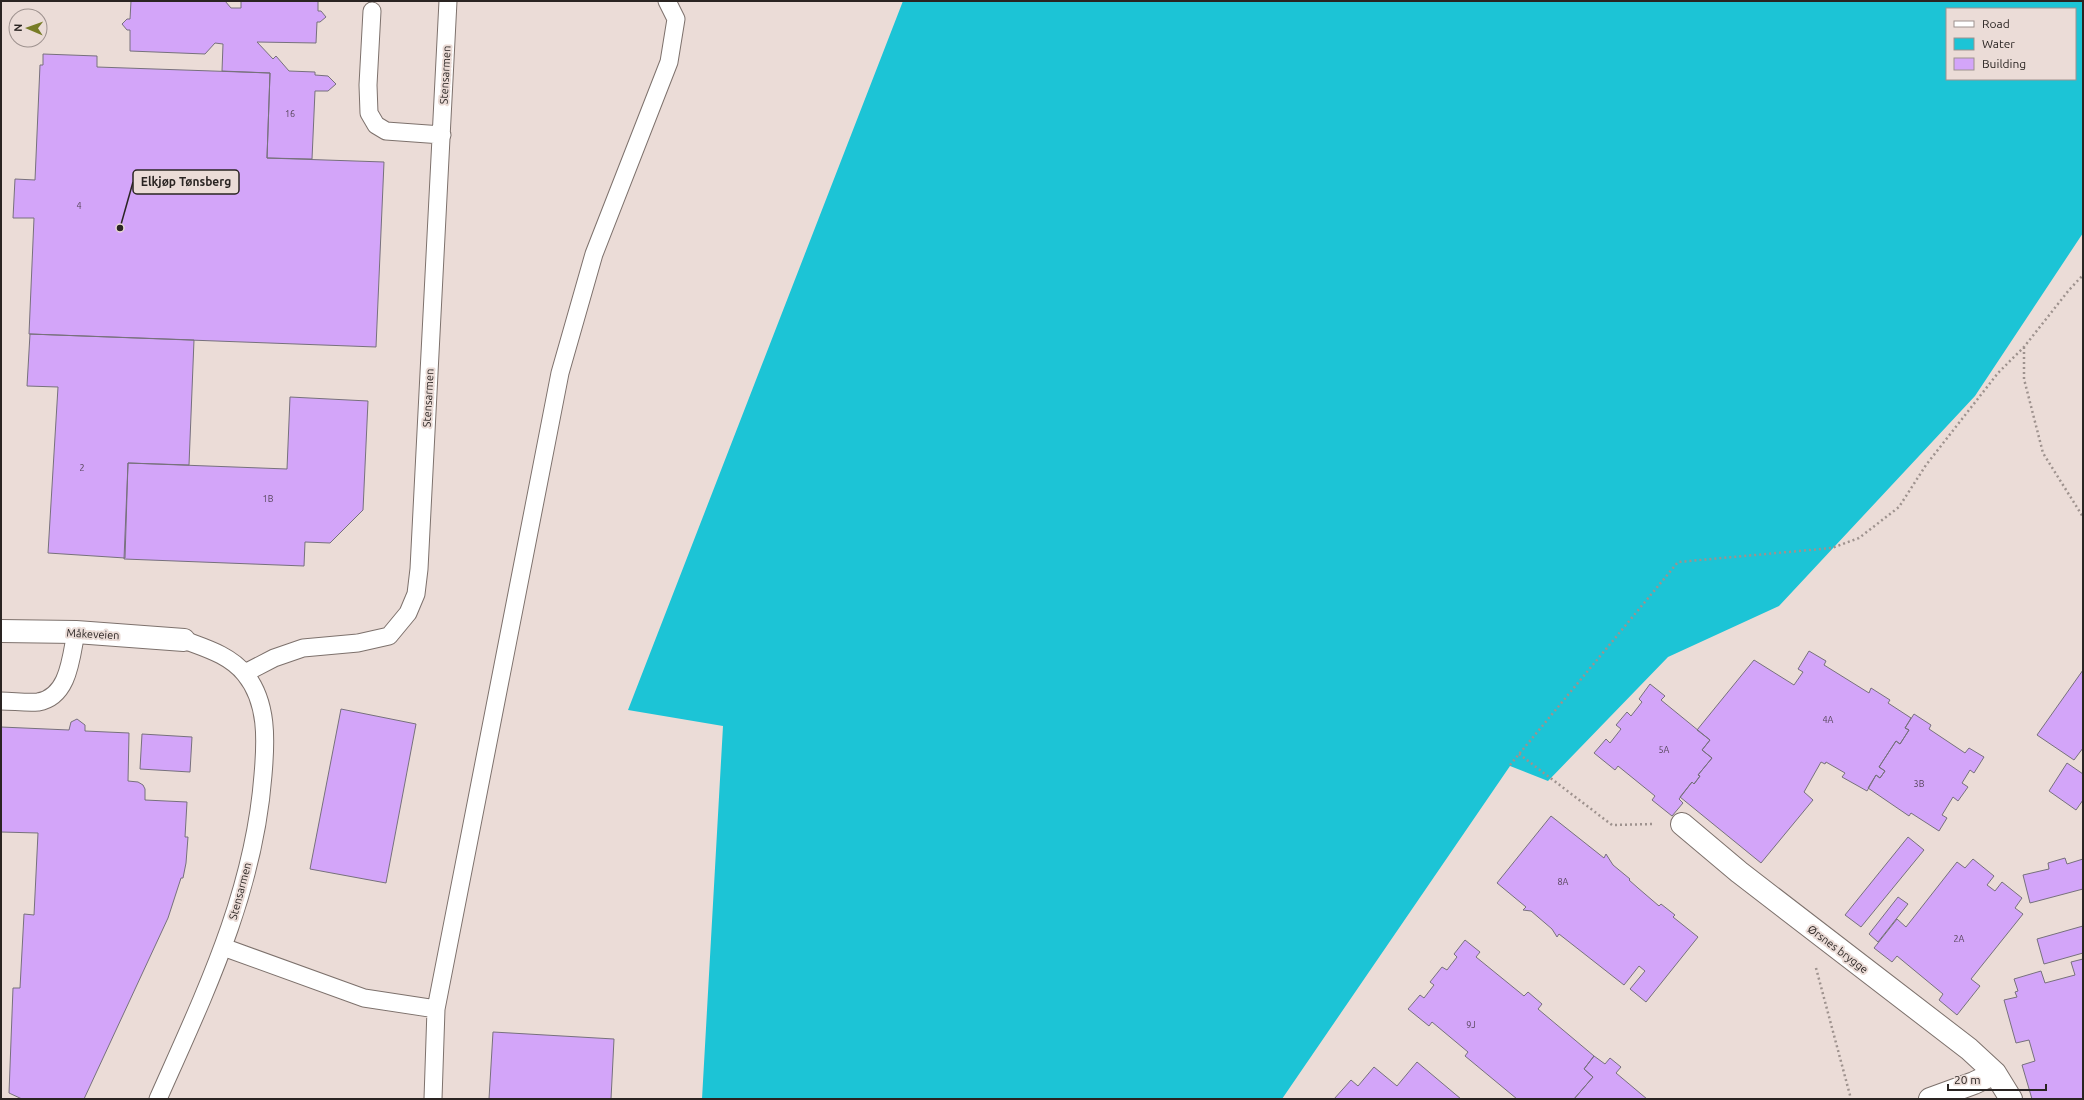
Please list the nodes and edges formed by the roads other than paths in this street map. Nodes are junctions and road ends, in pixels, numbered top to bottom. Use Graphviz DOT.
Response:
graph roads {
  1 [pos="448,1"];
  2 [pos="667,1"];
  3 [pos="372,11"];
  4 [pos="442,135"];
  5 [pos="1,631"];
  6 [pos="76,632"];
  7 [pos="184,640"];
  8 [pos="244,674"];
  9 [pos="1,701"];
  10 [pos="1682,824"];
  11 [pos="223,947"];
  12 [pos="436,1009"];
  13 [pos="1995,1073"];
  14 [pos="158,1099"];
  15 [pos="433,1099"];
  16 [pos="1930,1099"];
  17 [pos="2011,1099"];
  1 -- 4 [label="lane, Stensarmen"];
  2 -- 12 [label="lane"];
  3 -- 4 [label="lane"];
  4 -- 8 [label="lane, Stensarmen"];
  5 -- 6 [label="street, Måkeveien"];
  6 -- 7 [label="street, Måkeveien"];
  6 -- 9 [label="lane"];
  7 -- 8 [label="lane, Stensarmen"];
  8 -- 11 [label="lane, Stensarmen"];
  10 -- 13 [label="street, Ørsnes brygge"];
  11 -- 12 [label="lane"];
  11 -- 14 [label="lane, Stensarmen"];
  12 -- 15 [label="lane"];
  13 -- 16 [label="street"];
  13 -- 17 [label="street, Ørsnes brygge"];
}
